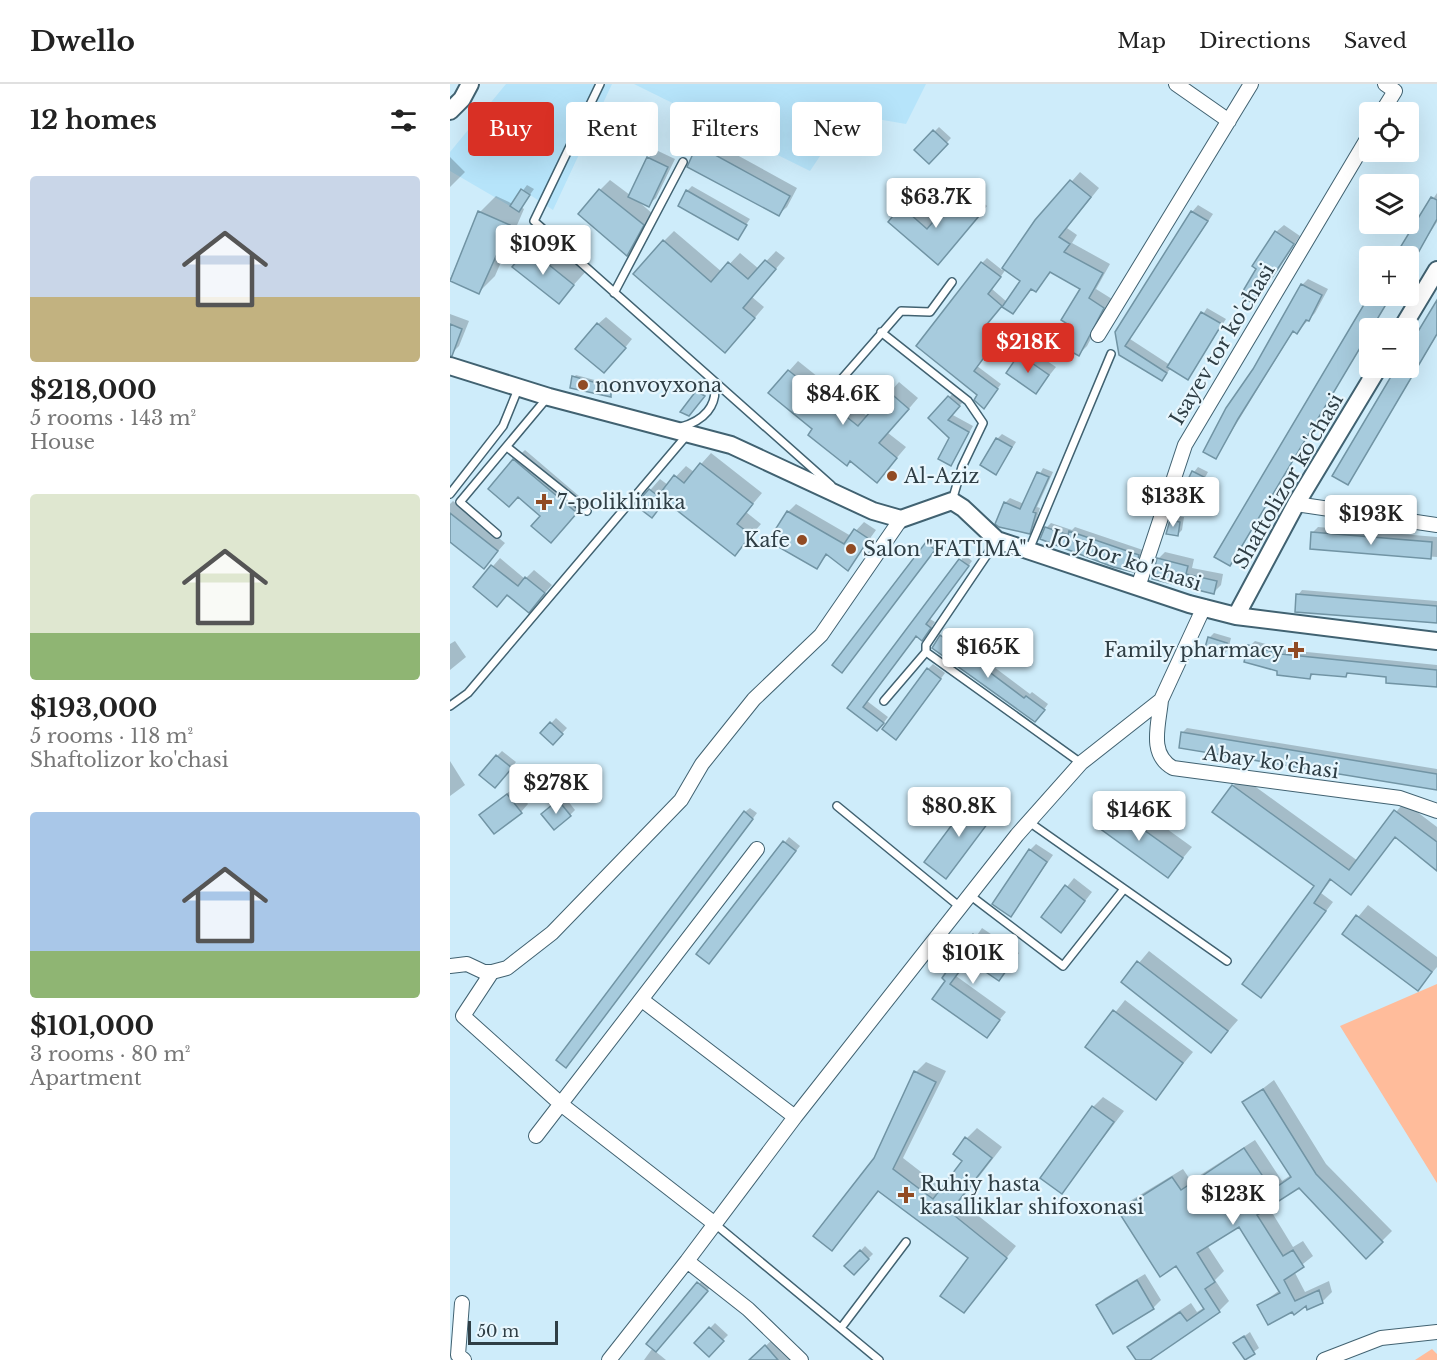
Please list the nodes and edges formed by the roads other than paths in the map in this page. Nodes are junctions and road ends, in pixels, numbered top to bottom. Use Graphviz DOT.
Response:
graph roads {
  1 [pos="470,84"];
  2 [pos="600,84"];
  3 [pos="1176,84"];
  4 [pos="1251,84"];
  5 [pos="1384,84"];
  6 [pos="1388,102"];
  7 [pos="450,111"];
  8 [pos="1229,121"];
  9 [pos="1359,152"];
  10 [pos="683,162"];
  11 [pos="1437,270"];
  12 [pos="952,282"];
  13 [pos="614,293"];
  14 [pos="1408,318"];
  15 [pos="881,332"];
  16 [pos="1098,334"];
  17 [pos="1111,354"];
  18 [pos="450,366"];
  19 [pos="1372,378"];
  20 [pos="714,382"];
  21 [pos="839,382"];
  22 [pos="519,388"];
  23 [pos="549,397"];
  24 [pos="667,430"];
  25 [pos="687,435"];
  26 [pos="507,447"];
  27 [pos="450,494"];
  28 [pos="846,498"];
  29 [pos="952,501"];
  30 [pos="1296,504"];
  31 [pos="587,511"];
  32 [pos="901,519"];
  33 [pos="1437,525"];
  34 [pos="496,534"];
  35 [pos="997,540"];
  36 [pos="1029,549"];
  37 [pos="1137,587"];
  38 [pos="1204,607"];
  39 [pos="1236,616"];
  40 [pos="1437,641"];
  41 [pos="926,652"];
  42 [pos="1161,700"];
  43 [pos="884,701"];
  44 [pos="450,706"];
  45 [pos="1081,763"];
  46 [pos="837,806"];
  47 [pos="1437,811"];
  48 [pos="1029,822"];
  49 [pos="757,849"];
  50 [pos="1124,889"];
  51 [pos="971,896"];
  52 [pos="961,908"];
  53 [pos="1227,962"];
  54 [pos="450,966"];
  55 [pos="492,972"];
  56 [pos="642,999"];
  57 [pos="562,1105"];
  58 [pos="795,1117"];
  59 [pos="536,1136"];
  60 [pos="715,1224"];
  61 [pos="906,1242"];
  62 [pos="687,1261"];
  63 [pos="462,1303"];
  64 [pos="841,1328"];
  65 [pos="1437,1332"];
  66 [pos="464,1360"];
  67 [pos="609,1360"];
  68 [pos="801,1360"];
  69 [pos="879,1360"];
  70 [pos="1324,1360"];
  1 -- 7 [label="street"];
  2 -- 13 [label="lane"];
  3 -- 8 [label="street"];
  4 -- 8 [label="street"];
  5 -- 6 [label="street"];
  8 -- 16 [label="street"];
  9 -- 37 [label="street, Isayev tor ko'chasi"];
  10 -- 13 [label="lane"];
  11 -- 14 [label="street"];
  12 -- 15 [label="lane"];
  13 -- 20 [label="lane"];
  15 -- 21 [label="lane"];
  15 -- 29 [label="lane"];
  17 -- 36 [label="lane"];
  18 -- 22 [label="street"];
  19 -- 30 [label="street, Shaftolizor ko'chasi"];
  20 -- 24 [label="lane"];
  20 -- 28 [label="lane"];
  22 -- 23 [label="street"];
  22 -- 27 [label="lane"];
  23 -- 24 [label="street"];
  23 -- 26 [label="lane"];
  24 -- 25 [label="street"];
  25 -- 28 [label="street"];
  25 -- 44 [label="lane"];
  26 -- 31 [label="lane"];
  26 -- 34 [label="lane"];
  28 -- 32 [label="street"];
  29 -- 32 [label="street"];
  29 -- 35 [label="street, Jo'ybor ko'chasi"];
  30 -- 33 [label="street"];
  30 -- 39 [label="street, Shaftolizor ko'chasi"];
  32 -- 55 [label="street"];
  35 -- 36 [label="street, Jo'ybor ko'chasi"];
  35 -- 41 [label="lane"];
  36 -- 37 [label="street, Jo'ybor ko'chasi"];
  37 -- 38 [label="street, Jo'ybor ko'chasi"];
  38 -- 39 [label="street, Jo'ybor ko'chasi"];
  38 -- 42 [label="street"];
  39 -- 40 [label="street, Jo'ybor ko'chasi"];
  41 -- 43 [label="lane"];
  41 -- 45 [label="lane"];
  42 -- 45 [label="street"];
  42 -- 47 [label="street, Abay ko'chasi"];
  45 -- 48 [label="street"];
  46 -- 52 [label="lane"];
  48 -- 50 [label="lane"];
  48 -- 51 [label="street"];
  49 -- 56 [label="street"];
  50 -- 51 [label="lane"];
  50 -- 53 [label="lane"];
  51 -- 52 [label="street"];
  52 -- 58 [label="street"];
  54 -- 55 [label="street"];
  55 -- 57 [label="street"];
  56 -- 57 [label="street"];
  56 -- 58 [label="street"];
  57 -- 59 [label="street"];
  57 -- 60 [label="street"];
  58 -- 60 [label="street"];
  60 -- 62 [label="street"];
  60 -- 64 [label="lane"];
  61 -- 64 [label="lane"];
  62 -- 67 [label="street"];
  62 -- 68 [label="street"];
  63 -- 66 [label="street"];
  64 -- 69 [label="lane"];
  65 -- 70 [label="street"];
}
